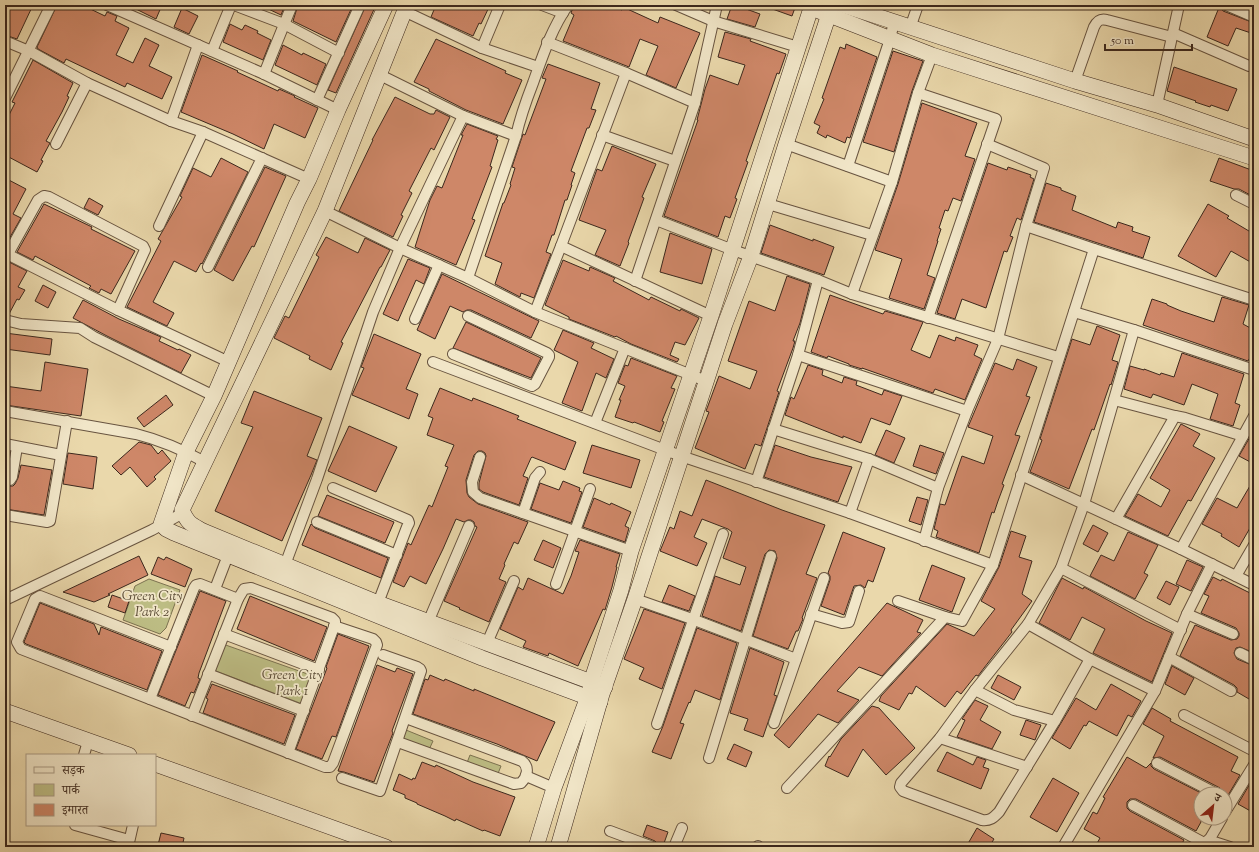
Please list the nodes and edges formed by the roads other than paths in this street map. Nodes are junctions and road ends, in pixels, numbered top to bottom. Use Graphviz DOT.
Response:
graph roads {
  1 [pos="51,5"];
  2 [pos="107,5"];
  3 [pos="232,5"];
  4 [pos="292,5"];
  5 [pos="360,5"];
  6 [pos="386,5"];
  7 [pos="500,5"];
  8 [pos="542,5"];
  9 [pos="676,5"];
  10 [pos="717,5"];
  11 [pos="843,5"];
  12 [pos="918,5"];
  13 [pos="1179,5"];
  14 [pos="1226,5"];
  15 [pos="812,6"];
  16 [pos="406,8"];
  17 [pos="1242,8"];
  18 [pos="565,9"];
  19 [pos="830,10"];
  20 [pos="1254,17"];
  21 [pos="713,21"];
  22 [pos="894,22"];
  23 [pos="284,24"];
  24 [pos="910,28"];
  25 [pos="1173,35"];
  26 [pos="890,39"];
  27 [pos="5,41"];
  28 [pos="547,42"];
  29 [pos="198,45"];
  30 [pos="798,47"];
  31 [pos="482,48"];
  32 [pos="29,51"];
  33 [pos="212,51"];
  34 [pos="339,53"];
  35 [pos="932,55"];
  36 [pos="1249,66"];
  37 [pos="538,67"];
  38 [pos="626,73"];
  39 [pos="264,74"];
  40 [pos="378,74"];
  41 [pos="1075,82"];
  42 [pos="87,83"];
  43 [pos="918,93"];
  44 [pos="5,98"];
  45 [pos="317,100"];
  46 [pos="695,103"];
  47 [pos="1157,105"];
  48 [pos="338,110"];
  49 [pos="463,116"];
  50 [pos="171,121"];
  51 [pos="360,121"];
  52 [pos="203,132"];
  53 [pos="602,134"];
  54 [pos="516,136"];
  55 [pos="1254,139"];
  56 [pos="56,144"];
  57 [pos="786,144"];
  58 [pos="987,144"];
  59 [pos="262,158"];
  60 [pos="1254,158"];
  61 [pos="675,161"];
  62 [pos="848,166"];
  63 [pos="309,179"];
  64 [pos="892,182"];
  65 [pos="333,190"];
  66 [pos="1236,195"];
  67 [pos="768,204"];
  68 [pos="1254,204"];
  69 [pos="325,211"];
  70 [pos="656,220"];
  71 [pos="159,226"];
  72 [pos="1026,226"];
  73 [pos="872,235"];
  74 [pos="561,246"];
  75 [pos="400,248"];
  76 [pos="1094,249"];
  77 [pos="733,250"];
  78 [pos="6,254"];
  79 [pos="751,256"];
  80 [pos="439,265"];
  81 [pos="208,267"];
  82 [pos="468,278"];
  83 [pos="818,280"];
  84 [pos="635,281"];
  85 [pos="852,294"];
  86 [pos="1254,300"];
  87 [pos="118,310"];
  88 [pos="535,312"];
  89 [pos="1074,312"];
  90 [pos="468,316"];
  91 [pos="711,316"];
  92 [pos="928,318"];
  93 [pos="415,319"];
  94 [pos="5,320"];
  95 [pos="1134,330"];
  96 [pos="998,339"];
  97 [pos="625,348"];
  98 [pos="453,354"];
  99 [pos="798,355"];
  100 [pos="1058,357"];
  101 [pos="229,362"];
  102 [pos="434,362"];
  103 [pos="1254,370"];
  104 [pos="493,371"];
  105 [pos="691,376"];
  106 [pos="706,381"];
  107 [pos="488,383"];
  108 [pos="214,396"];
  109 [pos="1114,400"];
  110 [pos="5,411"];
  111 [pos="968,411"];
  112 [pos="1175,416"];
  113 [pos="1254,416"];
  114 [pos="67,421"];
  115 [pos="595,423"];
  116 [pos="772,429"];
  117 [pos="1243,436"];
  118 [pos="5,444"];
  119 [pos="17,447"];
  120 [pos="666,450"];
  121 [pos="186,452"];
  122 [pos="61,455"];
  123 [pos="682,456"];
  124 [pos="480,457"];
  125 [pos="869,459"];
  126 [pos="205,462"];
  127 [pos="540,472"];
  128 [pos="1020,475"];
  129 [pos="5,480"];
  130 [pos="756,482"];
  131 [pos="333,488"];
  132 [pos="590,488"];
  133 [pos="938,488"];
  134 [pos="1084,504"];
  135 [pos="523,512"];
  136 [pos="184,513"];
  137 [pos="850,513"];
  138 [pos="5,515"];
  139 [pos="1116,519"];
  140 [pos="316,522"];
  141 [pos="161,524"];
  142 [pos="469,526"];
  143 [pos="575,531"];
  144 [pos="723,534"];
  145 [pos="924,541"];
  146 [pos="1254,545"];
  147 [pos="1181,548"];
  148 [pos="231,549"];
  149 [pos="632,552"];
  150 [pos="397,555"];
  151 [pos="771,556"];
  152 [pos="1212,564"];
  153 [pos="993,565"];
  154 [pos="285,566"];
  155 [pos="1061,568"];
  156 [pos="1236,576"];
  157 [pos="824,578"];
  158 [pos="514,581"];
  159 [pos="556,584"];
  160 [pos="1254,585"];
  161 [pos="215,589"];
  162 [pos="859,591"];
  163 [pos="238,598"];
  164 [pos="635,599"];
  165 [pos="5,600"];
  166 [pos="898,601"];
  167 [pos="378,603"];
  168 [pos="811,614"];
  169 [pos="1187,614"];
  170 [pos="944,617"];
  171 [pos="692,619"];
  172 [pos="1028,624"];
  173 [pos="334,626"];
  174 [pos="425,627"];
  175 [pos="1181,630"];
  176 [pos="224,634"];
  177 [pos="1233,634"];
  178 [pos="745,639"];
  179 [pos="487,643"];
  180 [pos="171,647"];
  181 [pos="1240,653"];
  182 [pos="384,655"];
  183 [pos="1169,657"];
  184 [pos="796,659"];
  185 [pos="1090,659"];
  186 [pos="1254,660"];
  187 [pos="318,670"];
  188 [pos="208,674"];
  189 [pos="598,684"];
  190 [pos="975,690"];
  191 [pos="1155,691"];
  192 [pos="1231,691"];
  193 [pos="150,699"];
  194 [pos="593,700"];
  195 [pos="5,711"];
  196 [pos="304,711"];
  197 [pos="192,716"];
  198 [pos="1184,716"];
  199 [pos="406,718"];
  200 [pos="1055,722"];
  201 [pos="774,723"];
  202 [pos="656,724"];
  203 [pos="940,738"];
  204 [pos="88,741"];
  205 [pos="398,742"];
  206 [pos="1254,752"];
  207 [pos="288,753"];
  208 [pos="84,754"];
  209 [pos="126,754"];
  210 [pos="709,758"];
  211 [pos="1157,763"];
  212 [pos="156,764"];
  213 [pos="1254,766"];
  214 [pos="1026,767"];
  215 [pos="526,776"];
  216 [pos="342,778"];
  217 [pos="1202,786"];
  218 [pos="554,788"];
  219 [pos="787,788"];
  220 [pos="1233,793"];
  221 [pos="1134,805"];
  222 [pos="78,826"];
  223 [pos="133,826"];
  224 [pos="1217,826"];
  225 [pos="682,828"];
  226 [pos="610,831"];
  227 [pos="128,844"];
  228 [pos="1206,844"];
  229 [pos="386,847"];
  230 [pos="536,847"];
  231 [pos="558,847"];
  232 [pos="653,847"];
  233 [pos="674,847"];
  234 [pos="1063,847"];
  235 [pos="1230,847"];
  1 -- 32 [label="street"];
  2 -- 29 [label="street"];
  3 -- 23 [label="street"];
  3 -- 33 [label="street"];
  4 -- 23 [label="street"];
  5 -- 34 [label="street"];
  6 -- 48 [label="street"];
  7 -- 31 [label="street"];
  8 -- 18 [label="street"];
  9 -- 21 [label="street"];
  10 -- 21 [label="street"];
  11 -- 22 [label="street"];
  12 -- 24 [label="street"];
  13 -- 25 [label="street"];
  14 -- 17 [label="street"];
  15 -- 19 [label="street"];
  15 -- 30 [label="street"];
  16 -- 31 [label="street"];
  16 -- 40 [label="street"];
  17 -- 20 [label="street"];
  18 -- 28 [label="street"];
  19 -- 26 [label="street"];
  19 -- 57 [label="street"];
  21 -- 30 [label="street"];
  21 -- 46 [label="street"];
  22 -- 24 [label="street"];
  22 -- 26 [label="street"];
  23 -- 34 [label="street"];
  23 -- 39 [label="street"];
  24 -- 41 [label="street"];
  25 -- 36 [label="street"];
  25 -- 41 [label="street"];
  25 -- 47 [label="street"];
  26 -- 35 [label="street"];
  26 -- 62 [label="street"];
  27 -- 32 [label="street"];
  28 -- 37 [label="street"];
  28 -- 38 [label="street"];
  29 -- 33 [label="street"];
  29 -- 50 [label="street"];
  30 -- 77 [label="street"];
  31 -- 37 [label="street"];
  32 -- 42 [label="street"];
  32 -- 44 [label="street"];
  33 -- 39 [label="street"];
  34 -- 45 [label="street"];
  35 -- 43 [label="street"];
  35 -- 60 [label="street"];
  37 -- 54 [label="street"];
  38 -- 46 [label="street"];
  38 -- 53 [label="street"];
  39 -- 45 [label="street"];
  40 -- 49 [label="street"];
  40 -- 51 [label="street"];
  41 -- 47 [label="street"];
  42 -- 50 [label="street"];
  42 -- 56 [label="street"];
  43 -- 58 [label="street"];
  43 -- 64 [label="street"];
  45 -- 48 [label="street"];
  46 -- 61 [label="street"];
  47 -- 55 [label="street"];
  48 -- 51 [label="street"];
  48 -- 63 [label="street"];
  49 -- 54 [label="street"];
  49 -- 75 [label="street"];
  50 -- 52 [label="street"];
  51 -- 65 [label="street"];
  52 -- 59 [label="street"];
  52 -- 71 [label="street"];
  53 -- 61 [label="street"];
  53 -- 74 [label="street"];
  54 -- 82 [label="street"];
  57 -- 62 [label="street"];
  57 -- 67 [label="street"];
  58 -- 72 [label="street"];
  58 -- 92 [label="street"];
  59 -- 63 [label="street"];
  59 -- 81 [label="street"];
  61 -- 70 [label="street"];
  62 -- 64 [label="street"];
  63 -- 65 [label="street"];
  63 -- 101 [label="street"];
  64 -- 73 [label="street"];
  65 -- 69 [label="street"];
  66 -- 68 [label="street"];
  67 -- 73 [label="street"];
  67 -- 79 [label="street"];
  69 -- 75 [label="street"];
  69 -- 126 [label="street"];
  70 -- 77 [label="street"];
  70 -- 84 [label="street"];
  72 -- 76 [label="street"];
  72 -- 96 [label="street"];
  73 -- 85 [label="street"];
  74 -- 84 [label="street"];
  74 -- 88 [label="street"];
  75 -- 80 [label="street"];
  75 -- 154 [label="street"];
  76 -- 86 [label="street"];
  76 -- 89 [label="street"];
  77 -- 79 [label="street"];
  77 -- 91 [label="street"];
  78 -- 87 [label="street"];
  78 -- 87 [label="street"];
  79 -- 83 [label="street"];
  79 -- 106 [label="street"];
  80 -- 82 [label="street"];
  80 -- 93 [label="street"];
  82 -- 88 [label="street"];
  83 -- 85 [label="street"];
  83 -- 99 [label="street"];
  84 -- 91 [label="street"];
  85 -- 92 [label="street"];
  87 -- 101 [label="street"];
  88 -- 97 [label="street"];
  89 -- 95 [label="street"];
  89 -- 100 [label="street"];
  90 -- 104 [label="street"];
  91 -- 105 [label="street"];
  92 -- 96 [label="street"];
  94 -- 108 [label="street"];
  95 -- 103 [label="street"];
  95 -- 109 [label="street"];
  96 -- 100 [label="street"];
  96 -- 111 [label="street"];
  97 -- 105 [label="street"];
  97 -- 115 [label="street"];
  98 -- 104 [label="street"];
  99 -- 111 [label="street"];
  99 -- 116 [label="street"];
  100 -- 128 [label="street"];
  101 -- 108 [label="street"];
  102 -- 107 [label="street"];
  104 -- 107 [label="street"];
  105 -- 106 [label="street"];
  105 -- 120 [label="street"];
  106 -- 123 [label="street"];
  107 -- 115 [label="street"];
  108 -- 121 [label="street"];
  109 -- 112 [label="street"];
  109 -- 134 [label="street"];
  110 -- 114 [label="street"];
  111 -- 133 [label="street"];
  112 -- 117 [label="street"];
  112 -- 139 [label="street"];
  113 -- 117 [label="street"];
  114 -- 121 [label="street"];
  114 -- 122 [label="street"];
  115 -- 120 [label="street"];
  116 -- 125 [label="street"];
  116 -- 130 [label="street"];
  117 -- 147 [label="street"];
  118 -- 119 [label="street"];
  119 -- 122 [label="street"];
  119 -- 129 [label="street"];
  120 -- 123 [label="street"];
  120 -- 149 [label="street"];
  121 -- 126 [label="street"];
  121 -- 141 [label="street"];
  122 -- 138 [label="street"];
  123 -- 130 [label="street"];
  123 -- 164 [label="street"];
  124 -- 135 [label="street"];
  125 -- 133 [label="street"];
  125 -- 137 [label="street"];
  126 -- 136 [label="street"];
  127 -- 135 [label="street"];
  128 -- 134 [label="street"];
  128 -- 153 [label="street"];
  130 -- 137 [label="street"];
  131 -- 150 [label="street"];
  132 -- 143 [label="street"];
  133 -- 145 [label="street"];
  134 -- 139 [label="street"];
  134 -- 155 [label="street"];
  135 -- 143 [label="street"];
  136 -- 141 [label="street"];
  136 -- 148 [label="street"];
  137 -- 145 [label="street"];
  139 -- 147 [label="street"];
  140 -- 150 [label="street"];
  141 -- 148 [label="street"];
  141 -- 165 [label="street"];
  142 -- 174 [label="street"];
  143 -- 149 [label="street"];
  143 -- 159 [label="street"];
  144 -- 171 [label="street"];
  145 -- 153 [label="street"];
  146 -- 156 [label="street"];
  147 -- 152 [label="street"];
  148 -- 154 [label="street"];
  148 -- 161 [label="street"];
  148 -- 174 [label="street"];
  149 -- 189 [label="street"];
  150 -- 167 [label="street"];
  151 -- 178 [label="street"];
  152 -- 156 [label="street"];
  152 -- 169 [label="street"];
  153 -- 170 [label="street"];
  154 -- 167 [label="street"];
  155 -- 172 [label="street"];
  155 -- 175 [label="street"];
  156 -- 160 [label="street"];
  157 -- 168 [label="street"];
  158 -- 179 [label="street"];
  161 -- 163 [label="street"];
  161 -- 180 [label="street"];
  162 -- 168 [label="street"];
  163 -- 173 [label="street"];
  163 -- 176 [label="street"];
  164 -- 171 [label="street"];
  164 -- 189 [label="street"];
  166 -- 170 [label="street"];
  167 -- 174 [label="street"];
  168 -- 184 [label="street"];
  169 -- 175 [label="street"];
  169 -- 177 [label="street"];
  170 -- 219 [label="street"];
  171 -- 178 [label="street"];
  171 -- 202 [label="street"];
  172 -- 185 [label="street"];
  172 -- 190 [label="street"];
  173 -- 187 [label="street"];
  173 -- 207 [label="street"];
  174 -- 179 [label="street"];
  174 -- 194 [label="street"];
  175 -- 183 [label="street"];
  176 -- 187 [label="street"];
  176 -- 188 [label="street"];
  178 -- 184 [label="street"];
  178 -- 210 [label="street"];
  179 -- 189 [label="street"];
  180 -- 193 [label="street"];
  180 -- 193 [label="street"];
  181 -- 186 [label="street"];
  182 -- 199 [label="street"];
  183 -- 191 [label="street"];
  183 -- 192 [label="street"];
  184 -- 201 [label="street"];
  185 -- 191 [label="street"];
  185 -- 200 [label="street"];
  187 -- 196 [label="street"];
  188 -- 196 [label="street"];
  188 -- 197 [label="street"];
  189 -- 194 [label="street"];
  190 -- 200 [label="street"];
  190 -- 203 [label="street"];
  191 -- 234 [label="street"];
  193 -- 197 [label="street"];
  194 -- 218 [label="street"];
  194 -- 231 [label="street"];
  195 -- 204 [label="street"];
  196 -- 207 [label="street"];
  197 -- 207 [label="street"];
  198 -- 206 [label="street"];
  199 -- 205 [label="street"];
  199 -- 215 [label="street"];
  200 -- 214 [label="street"];
  203 -- 214 [label="street"];
  203 -- 214 [label="street"];
  204 -- 208 [label="street"];
  204 -- 209 [label="street"];
  205 -- 215 [label="street"];
  205 -- 216 [label="street"];
  211 -- 217 [label="street"];
  212 -- 229 [label="street"];
  213 -- 220 [label="street"];
  215 -- 218 [label="street"];
  218 -- 230 [label="street"];
  221 -- 228 [label="street"];
  222 -- 227 [label="street"];
  223 -- 227 [label="street"];
  224 -- 228 [label="street"];
  225 -- 233 [label="street"];
  226 -- 232 [label="street"];
  228 -- 235 [label="street"];
}
